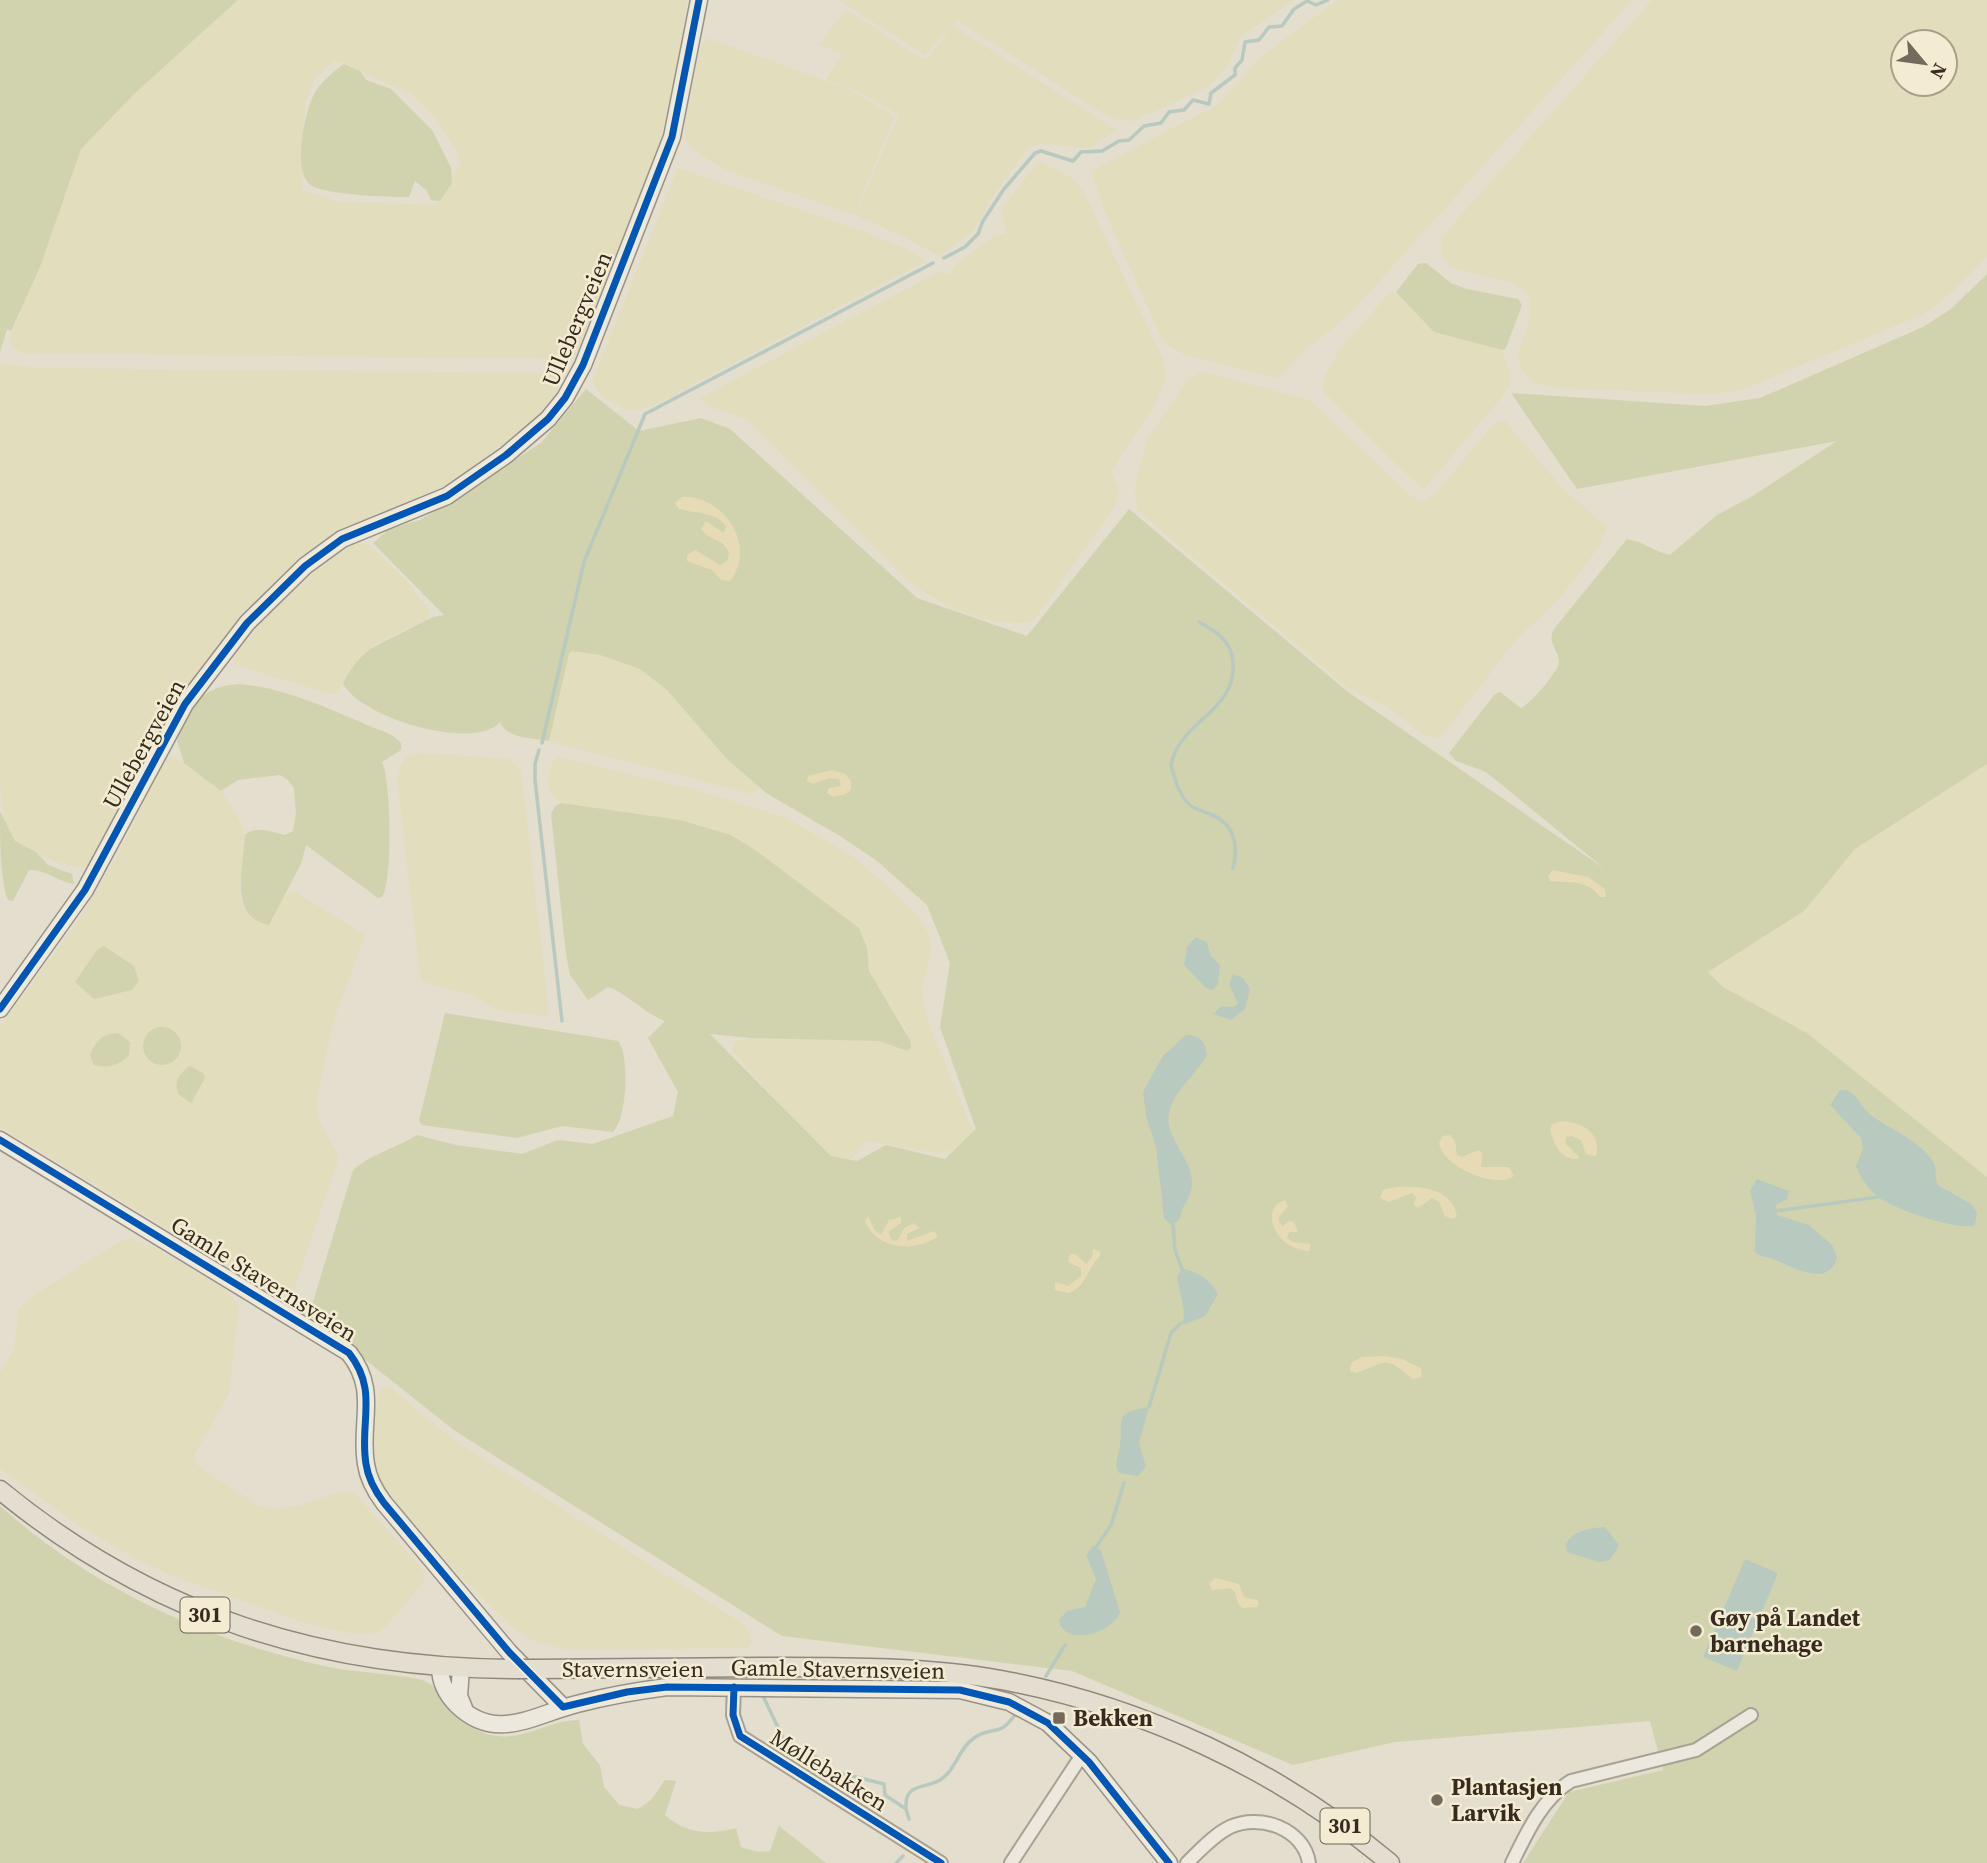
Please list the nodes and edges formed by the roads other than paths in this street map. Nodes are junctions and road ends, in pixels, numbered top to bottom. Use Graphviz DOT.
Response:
graph roads {
  1 [pos="699,0"];
  2 [pos="0,1009"];
  3 [pos="0,1140"];
  4 [pos="0,1490"];
  5 [pos="440,1667"];
  6 [pos="461,1668"];
  7 [pos="734,1687"];
  8 [pos="563,1707"];
  9 [pos="466,1713"];
  10 [pos="1751,1715"];
  11 [pos="1082,1755"];
  12 [pos="1295,1796"];
  13 [pos="941,1863"];
  14 [pos="1011,1863"];
  15 [pos="1169,1863"];
  16 [pos="1187,1863"];
  17 [pos="1309,1863"];
  18 [pos="1375,1863"];
  19 [pos="1390,1863"];
  20 [pos="1512,1863"];
  1 -- 2 [label="street, Ullebergveien"];
  3 -- 8 [label="street, Gamle Stavernsveien"];
  4 -- 5 [label="main road, Stavernsveien / 301"];
  5 -- 6 [label="main road, Stavernsveien / 301"];
  5 -- 9 [label="street"];
  6 -- 9 [label="street"];
  6 -- 12 [label="main road, Stavernsveien / 301"];
  7 -- 8 [label="street, Gamle Stavernsveien"];
  7 -- 11 [label="street, Gamle Stavernsveien"];
  7 -- 13 [label="street, Møllebakken"];
  8 -- 9 [label="street, Gamle Stavernsveien"];
  10 -- 20 [label="street"];
  11 -- 14 [label="street"];
  11 -- 15 [label="street, Gamle Stavernsveien"];
  12 -- 18 [label="main road, Stavernsveien / 301"];
  12 -- 19 [label="main road, Stavernsveien / 301"];
  16 -- 17 [label="street"];
}
